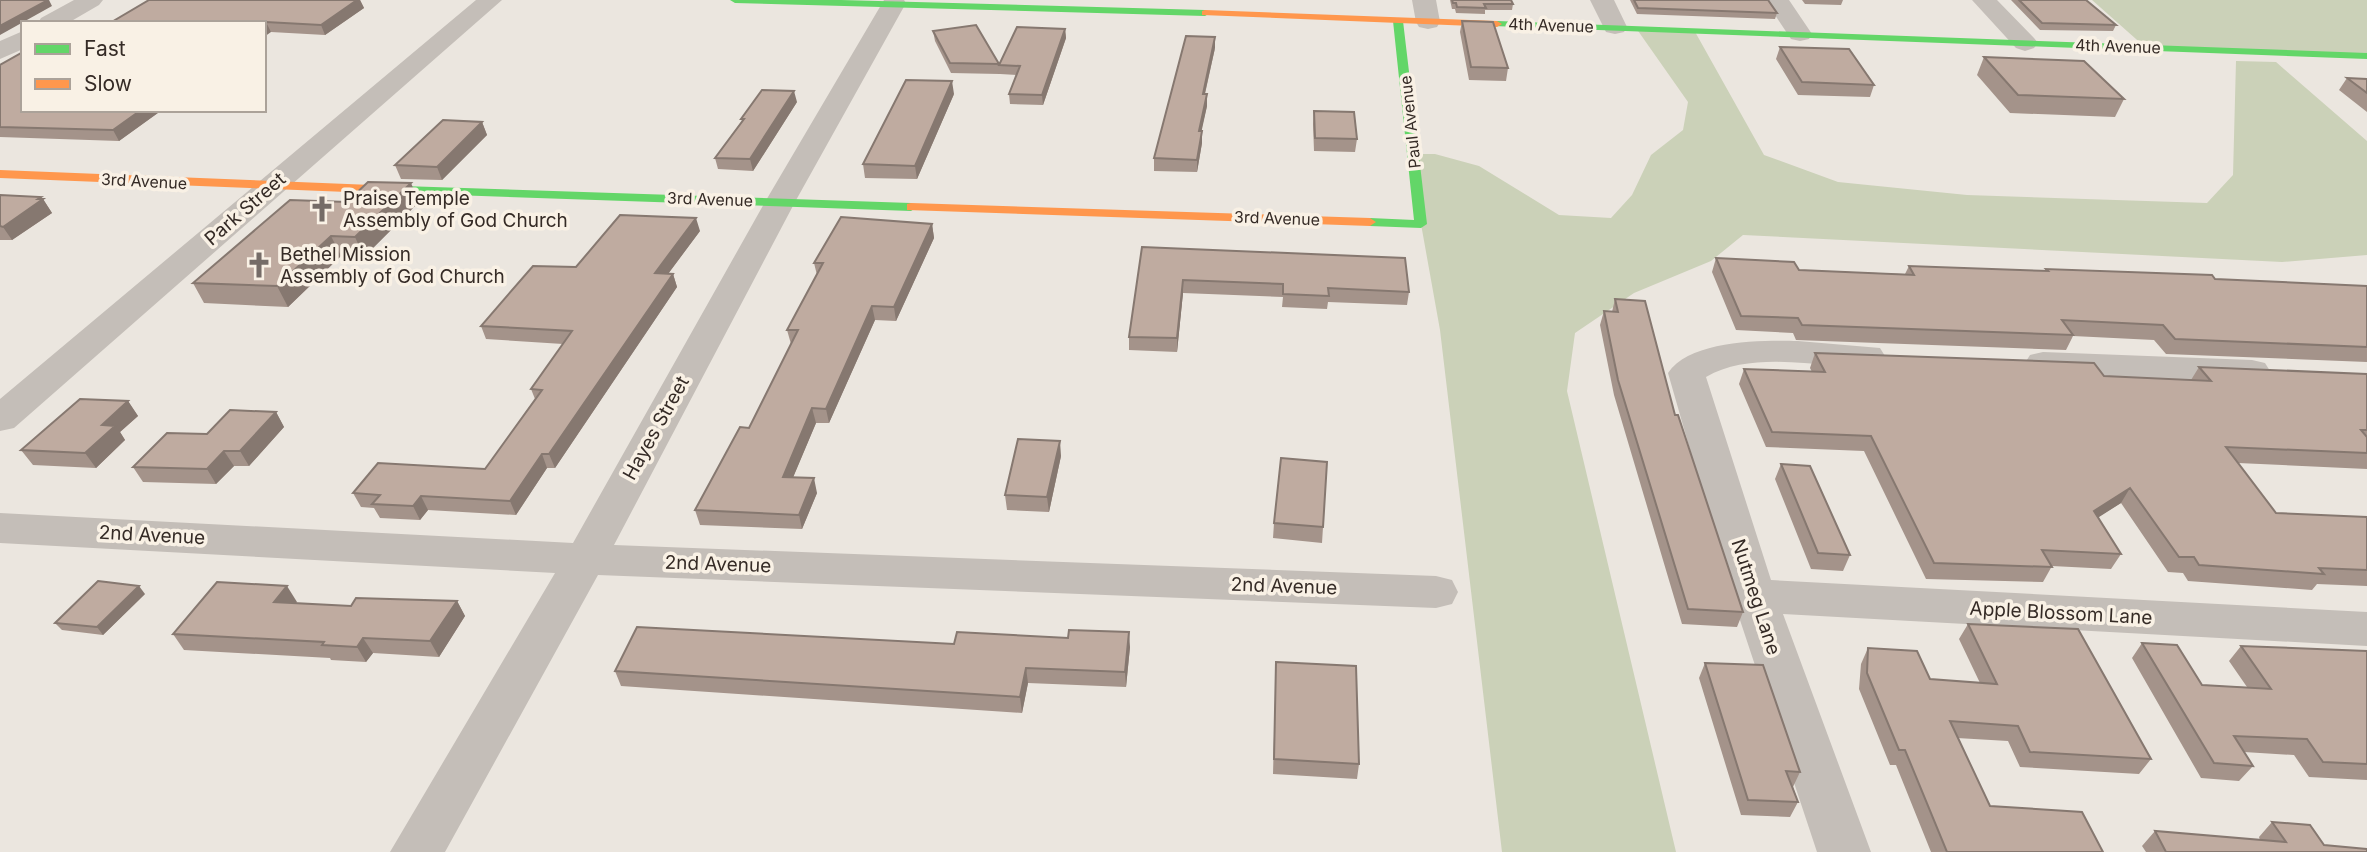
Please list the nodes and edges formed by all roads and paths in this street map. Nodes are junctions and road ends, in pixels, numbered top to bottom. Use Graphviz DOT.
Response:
graph roads {
  1 [pos="91,0"];
  2 [pos="490,0"];
  3 [pos="735,0"];
  4 [pos="1602,0"];
  5 [pos="1777,0"];
  6 [pos="1984,0"];
  7 [pos="894,3"];
  8 [pos="1426,11"];
  9 [pos="54,21"];
  10 [pos="1398,21"];
  11 [pos="1615,27"];
  12 [pos="1800,34"];
  13 [pos="21,39"];
  14 [pos="2025,43"];
  15 [pos="0,51"];
  16 [pos="2367,56"];
  17 [pos="0,174"];
  18 [pos="272,186"];
  19 [pos="780,202"];
  20 [pos="1421,224"];
  21 [pos="1897,357"];
  22 [pos="2008,361"];
  23 [pos="2284,372"];
  24 [pos="0,419"];
  25 [pos="0,528"];
  26 [pos="585,559"];
  27 [pos="1436,592"];
  28 [pos="1754,596"];
  29 [pos="2367,629"];
  30 [pos="417,852"];
  31 [pos="1844,852"];
  1 -- 9 [label="street"];
  2 -- 18 [label="street, Park Street"];
  3 -- 7 [label="street, 4th Avenue"];
  4 -- 11 [label="street"];
  5 -- 12 [label="street"];
  6 -- 14 [label="street"];
  7 -- 10 [label="street, 4th Avenue"];
  7 -- 19 [label="street, Hayes Street"];
  8 -- 10 [label="street, 4th Avenue"];
  8 -- 11 [label="street, 4th Avenue"];
  10 -- 20 [label="street, Paul Avenue"];
  11 -- 12 [label="street, 4th Avenue"];
  12 -- 14 [label="street, 4th Avenue"];
  13 -- 15 [label="street"];
  14 -- 16 [label="street, 4th Avenue"];
  17 -- 18 [label="street, 3rd Avenue"];
  18 -- 19 [label="street, 3rd Avenue"];
  18 -- 24 [label="street, Park Street"];
  19 -- 20 [label="street, 3rd Avenue"];
  19 -- 26 [label="street, Hayes Street"];
  21 -- 28 [label="street, Nutmeg Lane"];
  22 -- 23 [label="street"];
  25 -- 26 [label="street, 2nd Avenue"];
  26 -- 27 [label="street, 2nd Avenue"];
  26 -- 30 [label="street, Hayes Street"];
  28 -- 29 [label="street, Apple Blossom Lane"];
  28 -- 31 [label="street, Nutmeg Lane"];
}
